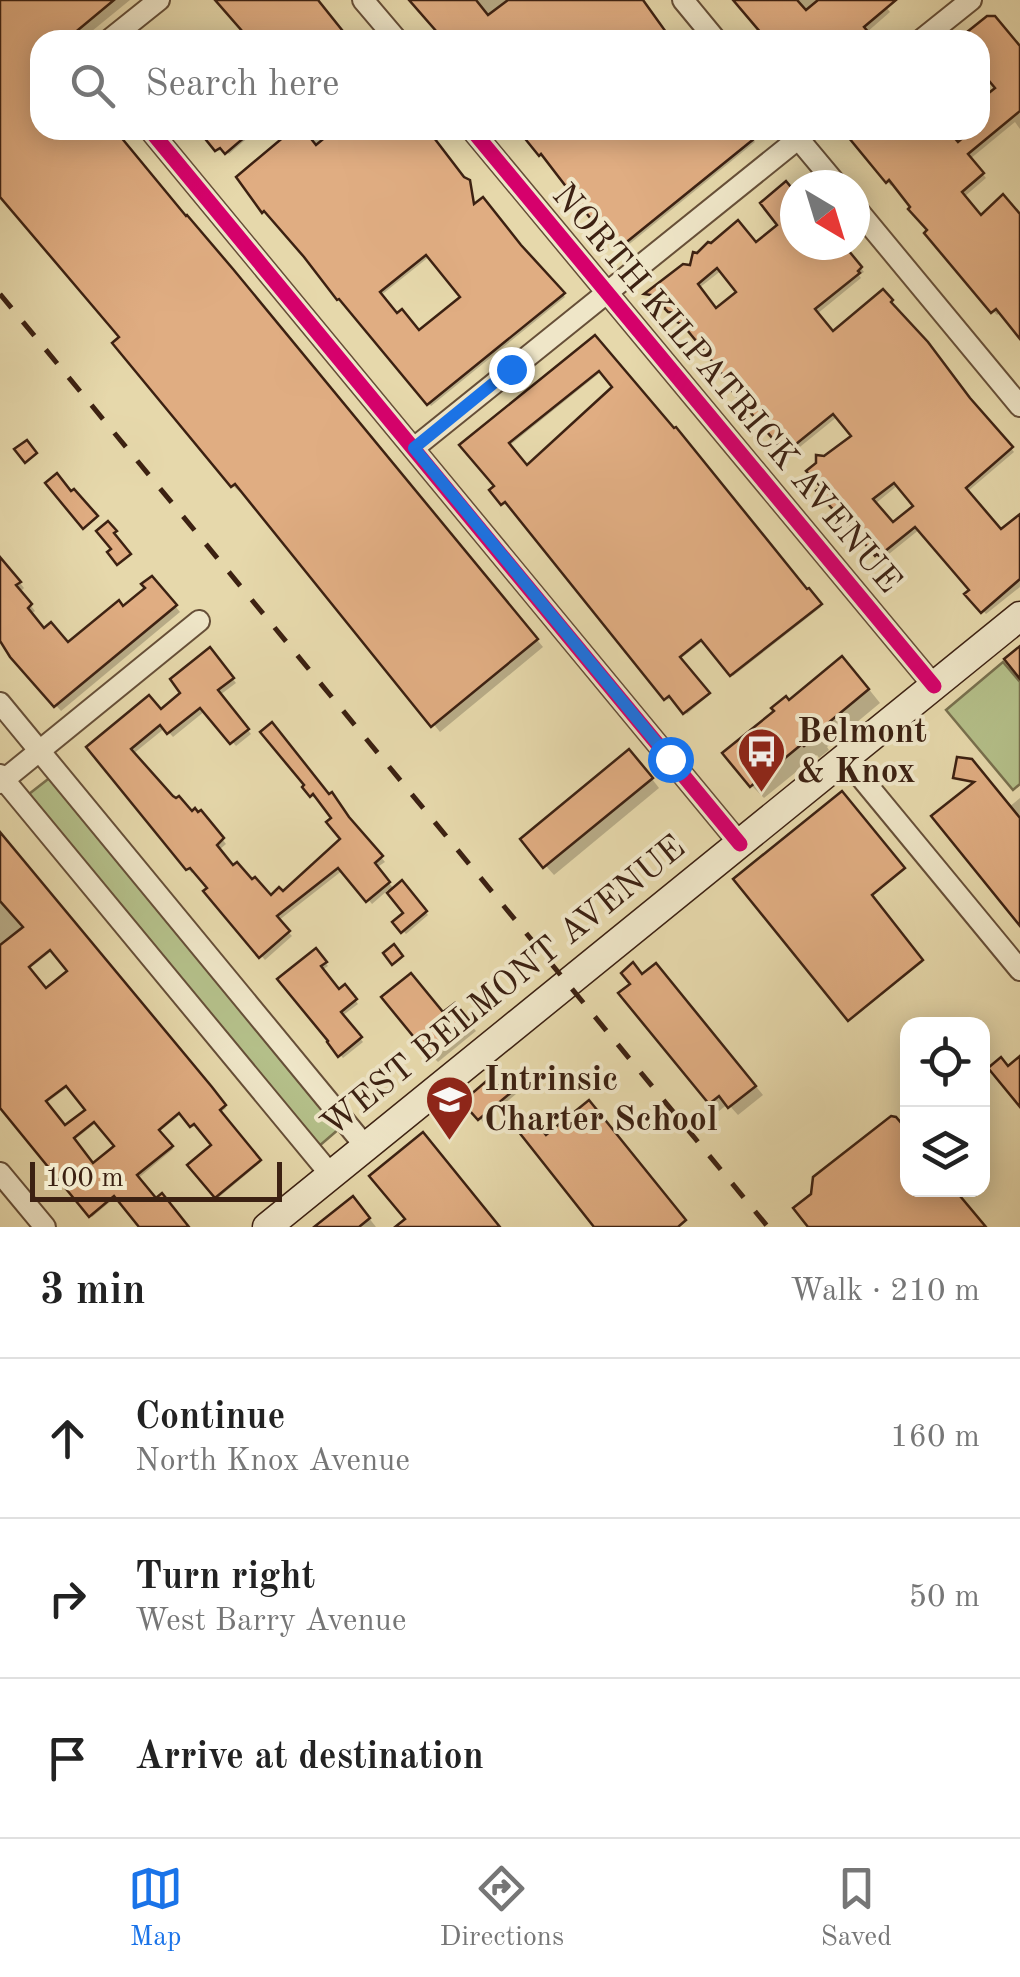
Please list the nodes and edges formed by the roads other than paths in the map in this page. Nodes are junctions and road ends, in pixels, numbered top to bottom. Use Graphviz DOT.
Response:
graph roads {
  1 [pos="159,0"];
  2 [pos="364,0"];
  3 [pos="683,0"];
  4 [pos="970,0"];
  5 [pos="122,30"];
  6 [pos="389,30"];
  7 [pos="708,30"];
  8 [pos="933,30"];
  9 [pos="158,140"];
  10 [pos="480,140"];
  11 [pos="791,140"];
  12 [pos="804,140"];
  13 [pos="826,170"];
  14 [pos="870,225"];
  15 [pos="606,292"];
  16 [pos="1020,406"];
  17 [pos="414,448"];
  18 [pos="1020,616"];
  19 [pos="199,620"];
  20 [pos="934,686"];
  21 [pos="0,702"];
  22 [pos="40,751"];
  23 [pos="845,758"];
  24 [pos="1,779"];
  25 [pos="740,844"];
  26 [pos="1020,970"];
  27 [pos="366,1147"];
  28 [pos="0,1173"];
  29 [pos="332,1175"];
  30 [pos="45,1227"];
  31 [pos="267,1227"];
  1 -- 5 [label="street"];
  2 -- 6 [label="street"];
  3 -- 7 [label="street"];
  4 -- 8 [label="street"];
  9 -- 17 [label="street"];
  10 -- 15 [label="street, NORTH KILPATRICK AVENUE"];
  11 -- 15 [label="street"];
  12 -- 13 [label="street"];
  14 -- 16 [label="street"];
  15 -- 17 [label="street"];
  15 -- 20 [label="street, NORTH KILPATRICK AVENUE"];
  17 -- 25 [label="street"];
  18 -- 20 [label="main road, WEST BELMONT AVENUE"];
  19 -- 22 [label="street"];
  20 -- 23 [label="main road, WEST BELMONT AVENUE"];
  21 -- 22 [label="street"];
  22 -- 24 [label="street"];
  22 -- 27 [label="street"];
  23 -- 25 [label="main road, WEST BELMONT AVENUE"];
  23 -- 26 [label="street"];
  24 -- 29 [label="street"];
  25 -- 27 [label="main road, WEST BELMONT AVENUE"];
  27 -- 29 [label="main road, WEST BELMONT AVENUE"];
  28 -- 30 [label="street"];
  29 -- 31 [label="main road, WEST BELMONT AVENUE"];
}
